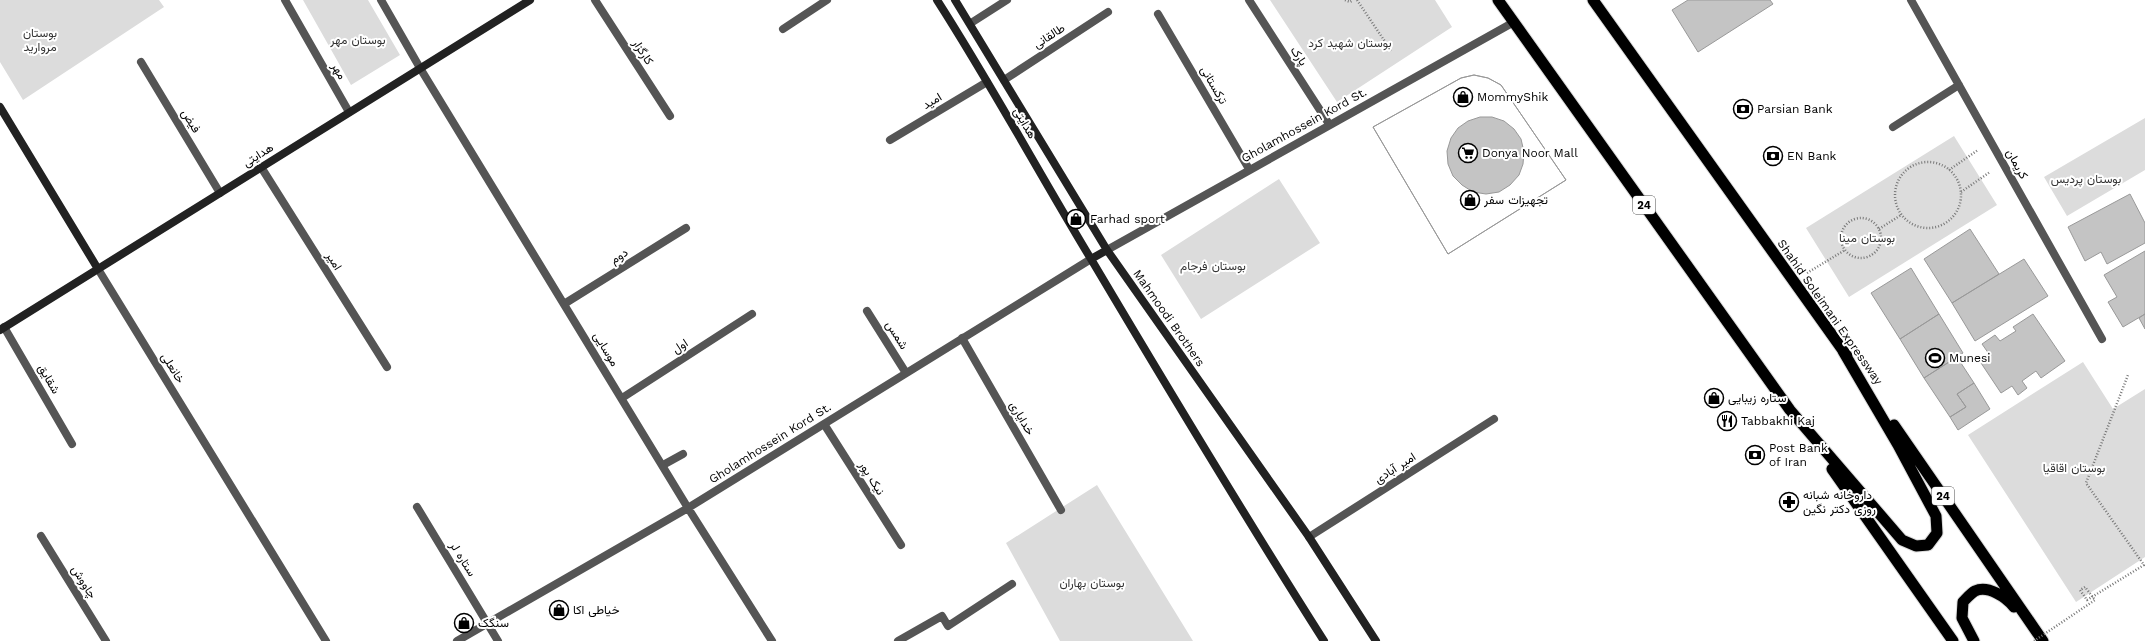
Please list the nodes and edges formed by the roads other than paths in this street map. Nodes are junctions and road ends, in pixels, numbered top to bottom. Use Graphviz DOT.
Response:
graph roads {
  1 [pos="285,0"];
  2 [pos="381,0"];
  3 [pos="530,0"];
  4 [pos="595,0"];
  5 [pos="828,0"];
  6 [pos="937,0"];
  7 [pos="955,0"];
  8 [pos="1007,0"];
  9 [pos="1249,0"];
  10 [pos="1498,0"];
  11 [pos="1593,0"];
  12 [pos="1911,0"];
  13 [pos="1108,12"];
  14 [pos="1158,14"];
  15 [pos="1514,22"];
  16 [pos="971,23"];
  17 [pos="783,29"];
  18 [pos="141,62"];
  19 [pos="420,68"];
  20 [pos="1004,80"];
  21 [pos="987,82"];
  22 [pos="1959,85"];
  23 [pos="0,107"];
  24 [pos="349,112"];
  25 [pos="670,116"];
  26 [pos="1329,124"];
  27 [pos="1893,126"];
  28 [pos="890,140"];
  29 [pos="261,167"];
  30 [pos="1249,169"];
  31 [pos="220,192"];
  32 [pos="686,228"];
  33 [pos="1107,250"];
  34 [pos="1091,259"];
  35 [pos="98,269"];
  36 [pos="564,304"];
  37 [pos="867,311"];
  38 [pos="752,314"];
  39 [pos="2,328"];
  40 [pos="962,338"];
  41 [pos="2102,339"];
  42 [pos="1843,351"];
  43 [pos="387,367"];
  44 [pos="906,373"];
  45 [pos="622,398"];
  46 [pos="1790,410"];
  47 [pos="1494,419"];
  48 [pos="824,424"];
  49 [pos="72,444"];
  50 [pos="683,454"];
  51 [pos="662,465"];
  52 [pos="417,506"];
  53 [pos="688,508"];
  54 [pos="1061,510"];
  55 [pos="41,536"];
  56 [pos="1309,538"];
  57 [pos="900,545"];
  58 [pos="1012,584"];
  59 [pos="488,623"];
  60 [pos="106,641"];
  61 [pos="326,641"];
  62 [pos="457,641"];
  63 [pos="498,641"];
  64 [pos="772,641"];
  65 [pos="898,641"];
  66 [pos="1324,641"];
  67 [pos="1376,641"];
  68 [pos="1953,641"];
  69 [pos="1974,641"];
  70 [pos="2043,641"];
  1 -- 24 [label="street, مهر"];
  2 -- 19 [label="street, موسایی"];
  3 -- 19 [label="main road, هدایتی"];
  4 -- 25 [label="street, کارگزار"];
  5 -- 17 [label="street"];
  6 -- 21 [label="main road, هدایتی"];
  7 -- 16 [label="main road, Mahmoodi Brothers"];
  8 -- 16 [label="street"];
  9 -- 26 [label="street, پارک"];
  10 -- 15 [label="highway, 24"];
  11 -- 42 [label="highway, Shahid Soleimani Expressway / 24"];
  12 -- 22 [label="street, کریمان"];
  13 -- 20 [label="street, طالقانی"];
  14 -- 30 [label="street, ترکستانی"];
  15 -- 26 [label="street, Gholamhossein Kord St."];
  15 -- 46 [label="highway, 24"];
  16 -- 20 [label="main road, Mahmoodi Brothers"];
  18 -- 31 [label="street, فیض"];
  19 -- 24 [label="main road, هدایتی"];
  19 -- 36 [label="street, موسایی"];
  20 -- 33 [label="main road, Mahmoodi Brothers"];
  21 -- 28 [label="street, امید"];
  21 -- 34 [label="main road, هدایتی"];
  22 -- 27 [label="street"];
  22 -- 41 [label="street, کریمان"];
  23 -- 35 [label="main road, خانعلی"];
  24 -- 29 [label="main road, هدایتی"];
  26 -- 30 [label="street, Gholamhossein Kord St."];
  29 -- 31 [label="main road, هدایتی"];
  29 -- 43 [label="street, امیر"];
  30 -- 33 [label="street, Gholamhossein Kord St."];
  31 -- 35 [label="main road, هدایتی"];
  32 -- 36 [label="street, دوم"];
  33 -- 34 [label="main road"];
  33 -- 56 [label="main road, Mahmoodi Brothers"];
  34 -- 40 [label="street, Gholamhossein Kord St."];
  34 -- 66 [label="main road"];
  35 -- 39 [label="main road, هدایتی"];
  35 -- 61 [label="street, خانعلی"];
  36 -- 45 [label="street, موسایی"];
  37 -- 44 [label="street, شمس"];
  38 -- 45 [label="street, اول"];
  39 -- 49 [label="street, شقایق"];
  40 -- 44 [label="street, Gholamhossein Kord St."];
  40 -- 54 [label="street, خدایاری"];
  42 -- 46 [label="highway"];
  42 -- 70 [label="highway, Shahid Soleimani Expressway / 24"];
  44 -- 48 [label="street, Gholamhossein Kord St."];
  45 -- 51 [label="street, موسایی"];
  46 -- 68 [label="highway, 24"];
  47 -- 56 [label="street, امیر آبادی"];
  48 -- 53 [label="street, Gholamhossein Kord St."];
  48 -- 57 [label="street, نیک پور"];
  50 -- 51 [label="street"];
  51 -- 53 [label="street, موسایی"];
  52 -- 59 [label="street, ستاره لر"];
  53 -- 59 [label="street, Gholamhossein Kord St."];
  53 -- 64 [label="street, موسایی"];
  55 -- 60 [label="street, چاووش"];
  56 -- 67 [label="main road, Mahmoodi Brothers"];
  58 -- 65 [label="street"];
  59 -- 62 [label="street, Gholamhossein Kord St."];
  59 -- 63 [label="street, ستاره لر"];
  69 -- 70 [label="highway"];
}
